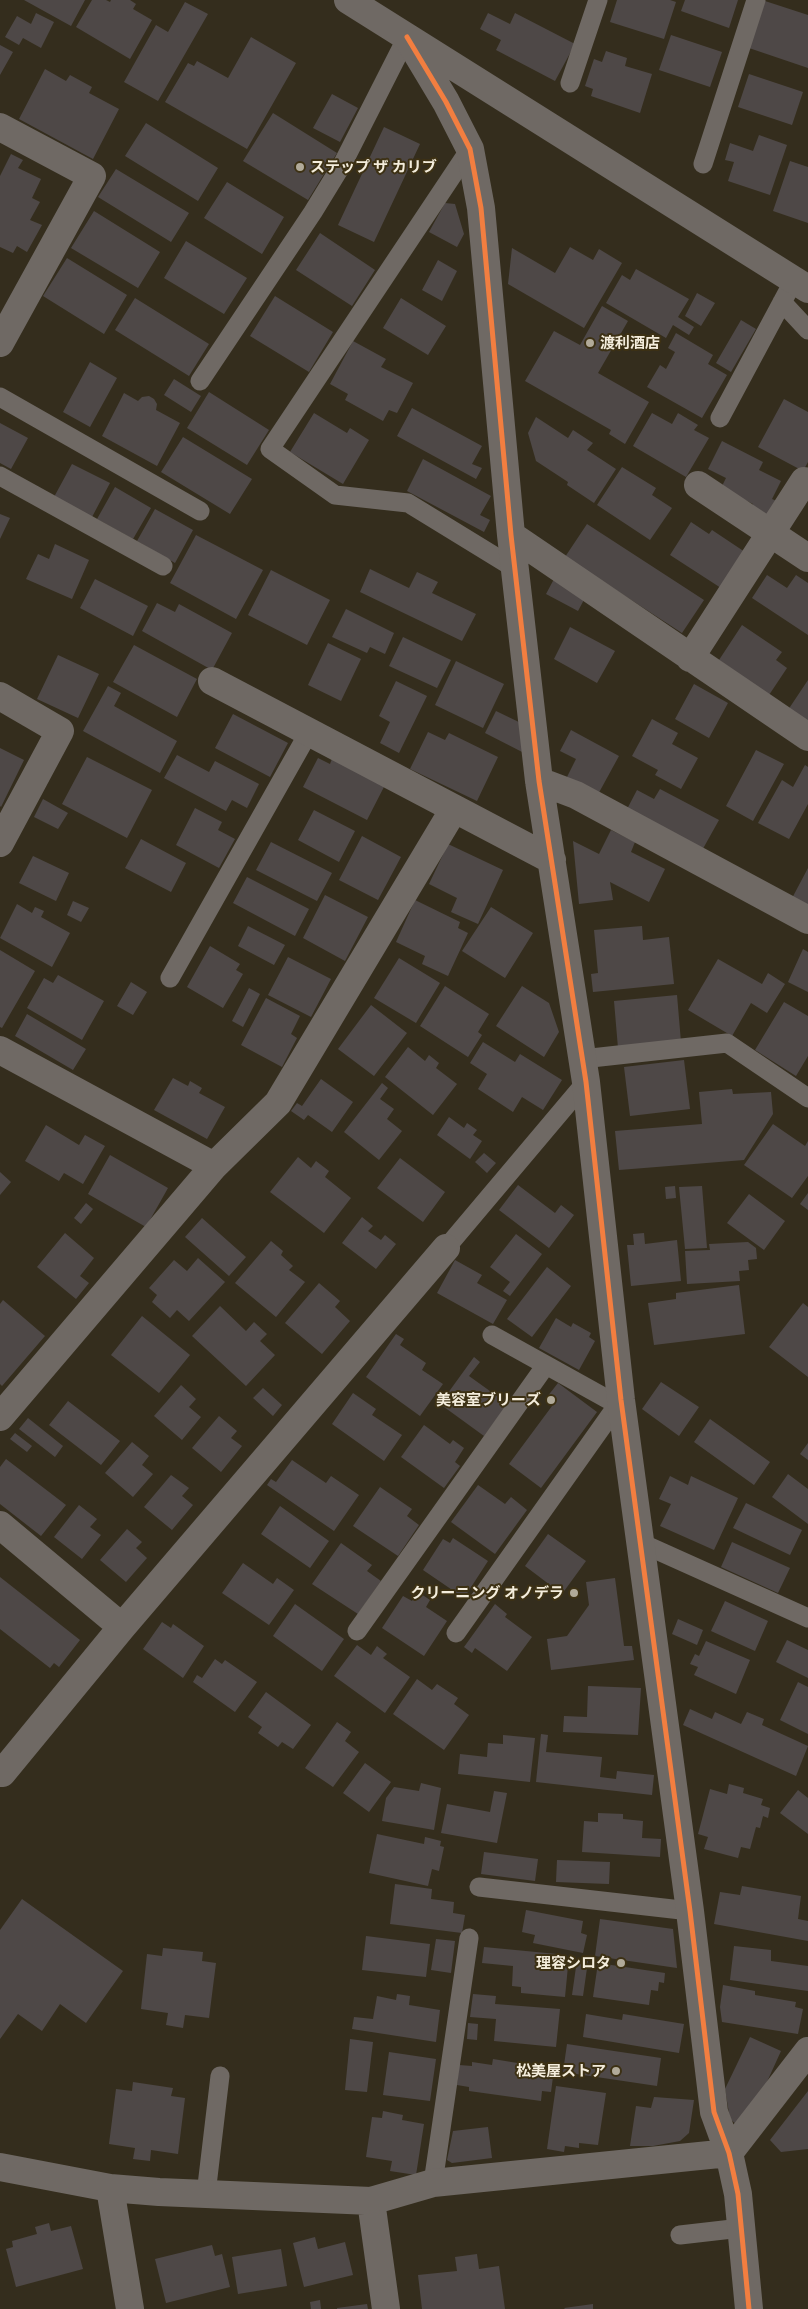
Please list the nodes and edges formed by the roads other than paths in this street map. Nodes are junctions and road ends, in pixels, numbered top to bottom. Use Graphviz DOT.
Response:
graph roads {
  1 [pos="378,0"];
  2 [pos="598,0"];
  3 [pos="756,0"];
  4 [pos="350,1"];
  5 [pos="407,37"];
  6 [pos="570,83"];
  7 [pos="0,126"];
  8 [pos="470,149"];
  9 [pos="703,164"];
  10 [pos="795,291"];
  11 [pos="808,330"];
  12 [pos="0,343"];
  13 [pos="200,381"];
  14 [pos="0,397"];
  15 [pos="720,418"];
  16 [pos="0,476"];
  17 [pos="804,481"];
  18 [pos="698,485"];
  19 [pos="200,511"];
  20 [pos="770,533"];
  21 [pos="511,535"];
  22 [pos="808,558"];
  23 [pos="162,566"];
  24 [pos="514,568"];
  25 [pos="690,658"];
  26 [pos="212,681"];
  27 [pos="0,696"];
  28 [pos="309,732"];
  29 [pos="808,737"];
  30 [pos="539,781"];
  31 [pos="454,809"];
  32 [pos="0,843"];
  33 [pos="552,860"];
  34 [pos="808,920"];
  35 [pos="170,978"];
  36 [pos="0,1050"];
  37 [pos="584,1070"];
  38 [pos="808,1098"];
  39 [pos="214,1166"];
  40 [pos="446,1248"];
  41 [pos="492,1336"];
  42 [pos="546,1365"];
  43 [pos="619,1403"];
  44 [pos="0,1417"];
  45 [pos="0,1525"];
  46 [pos="641,1543"];
  47 [pos="808,1618"];
  48 [pos="122,1627"];
  49 [pos="357,1632"];
  50 [pos="456,1633"];
  51 [pos="2,1773"];
  52 [pos="479,1887"];
  53 [pos="690,1911"];
  54 [pos="469,1938"];
  55 [pos="808,2052"];
  56 [pos="220,2076"];
  57 [pos="729,2153"];
  58 [pos="0,2168"];
  59 [pos="434,2183"];
  60 [pos="110,2188"];
  61 [pos="206,2194"];
  62 [pos="371,2201"];
  63 [pos="741,2228"];
  64 [pos="680,2235"];
  65 [pos="130,2309"];
  66 [pos="386,2309"];
  67 [pos="749,2309"];
  1 -- 4 [label="lane"];
  2 -- 6 [label="lane"];
  3 -- 9 [label="lane"];
  4 -- 5 [label="street"];
  5 -- 8 [label="street"];
  5 -- 10 [label="street"];
  5 -- 13 [label="lane"];
  7 -- 12 [label="street"];
  8 -- 21 [label="street"];
  8 -- 24 [label="lane"];
  10 -- 11 [label="lane"];
  10 -- 15 [label="lane"];
  14 -- 19 [label="lane"];
  16 -- 23 [label="lane"];
  17 -- 20 [label="street"];
  18 -- 20 [label="street"];
  20 -- 22 [label="street"];
  20 -- 25 [label="street"];
  21 -- 24 [label="street"];
  21 -- 25 [label="street"];
  24 -- 30 [label="street"];
  25 -- 29 [label="street"];
  26 -- 28 [label="street"];
  27 -- 32 [label="street"];
  28 -- 31 [label="street"];
  28 -- 35 [label="lane"];
  30 -- 33 [label="street"];
  30 -- 34 [label="street"];
  31 -- 33 [label="street"];
  31 -- 39 [label="street"];
  33 -- 37 [label="street"];
  36 -- 39 [label="street"];
  37 -- 38 [label="lane"];
  37 -- 40 [label="lane"];
  37 -- 43 [label="street"];
  39 -- 44 [label="street"];
  40 -- 48 [label="street"];
  41 -- 42 [label="lane"];
  42 -- 43 [label="lane"];
  42 -- 49 [label="lane"];
  43 -- 46 [label="street"];
  43 -- 50 [label="lane"];
  45 -- 48 [label="street"];
  46 -- 47 [label="lane"];
  46 -- 53 [label="street"];
  48 -- 51 [label="street"];
  52 -- 53 [label="lane"];
  53 -- 57 [label="street"];
  54 -- 59 [label="lane"];
  55 -- 57 [label="street"];
  56 -- 61 [label="lane"];
  57 -- 59 [label="street"];
  57 -- 63 [label="street"];
  58 -- 60 [label="street"];
  59 -- 62 [label="street"];
  60 -- 61 [label="street"];
  60 -- 65 [label="street"];
  61 -- 62 [label="street"];
  62 -- 66 [label="street"];
  63 -- 64 [label="lane"];
  63 -- 67 [label="street"];
}
